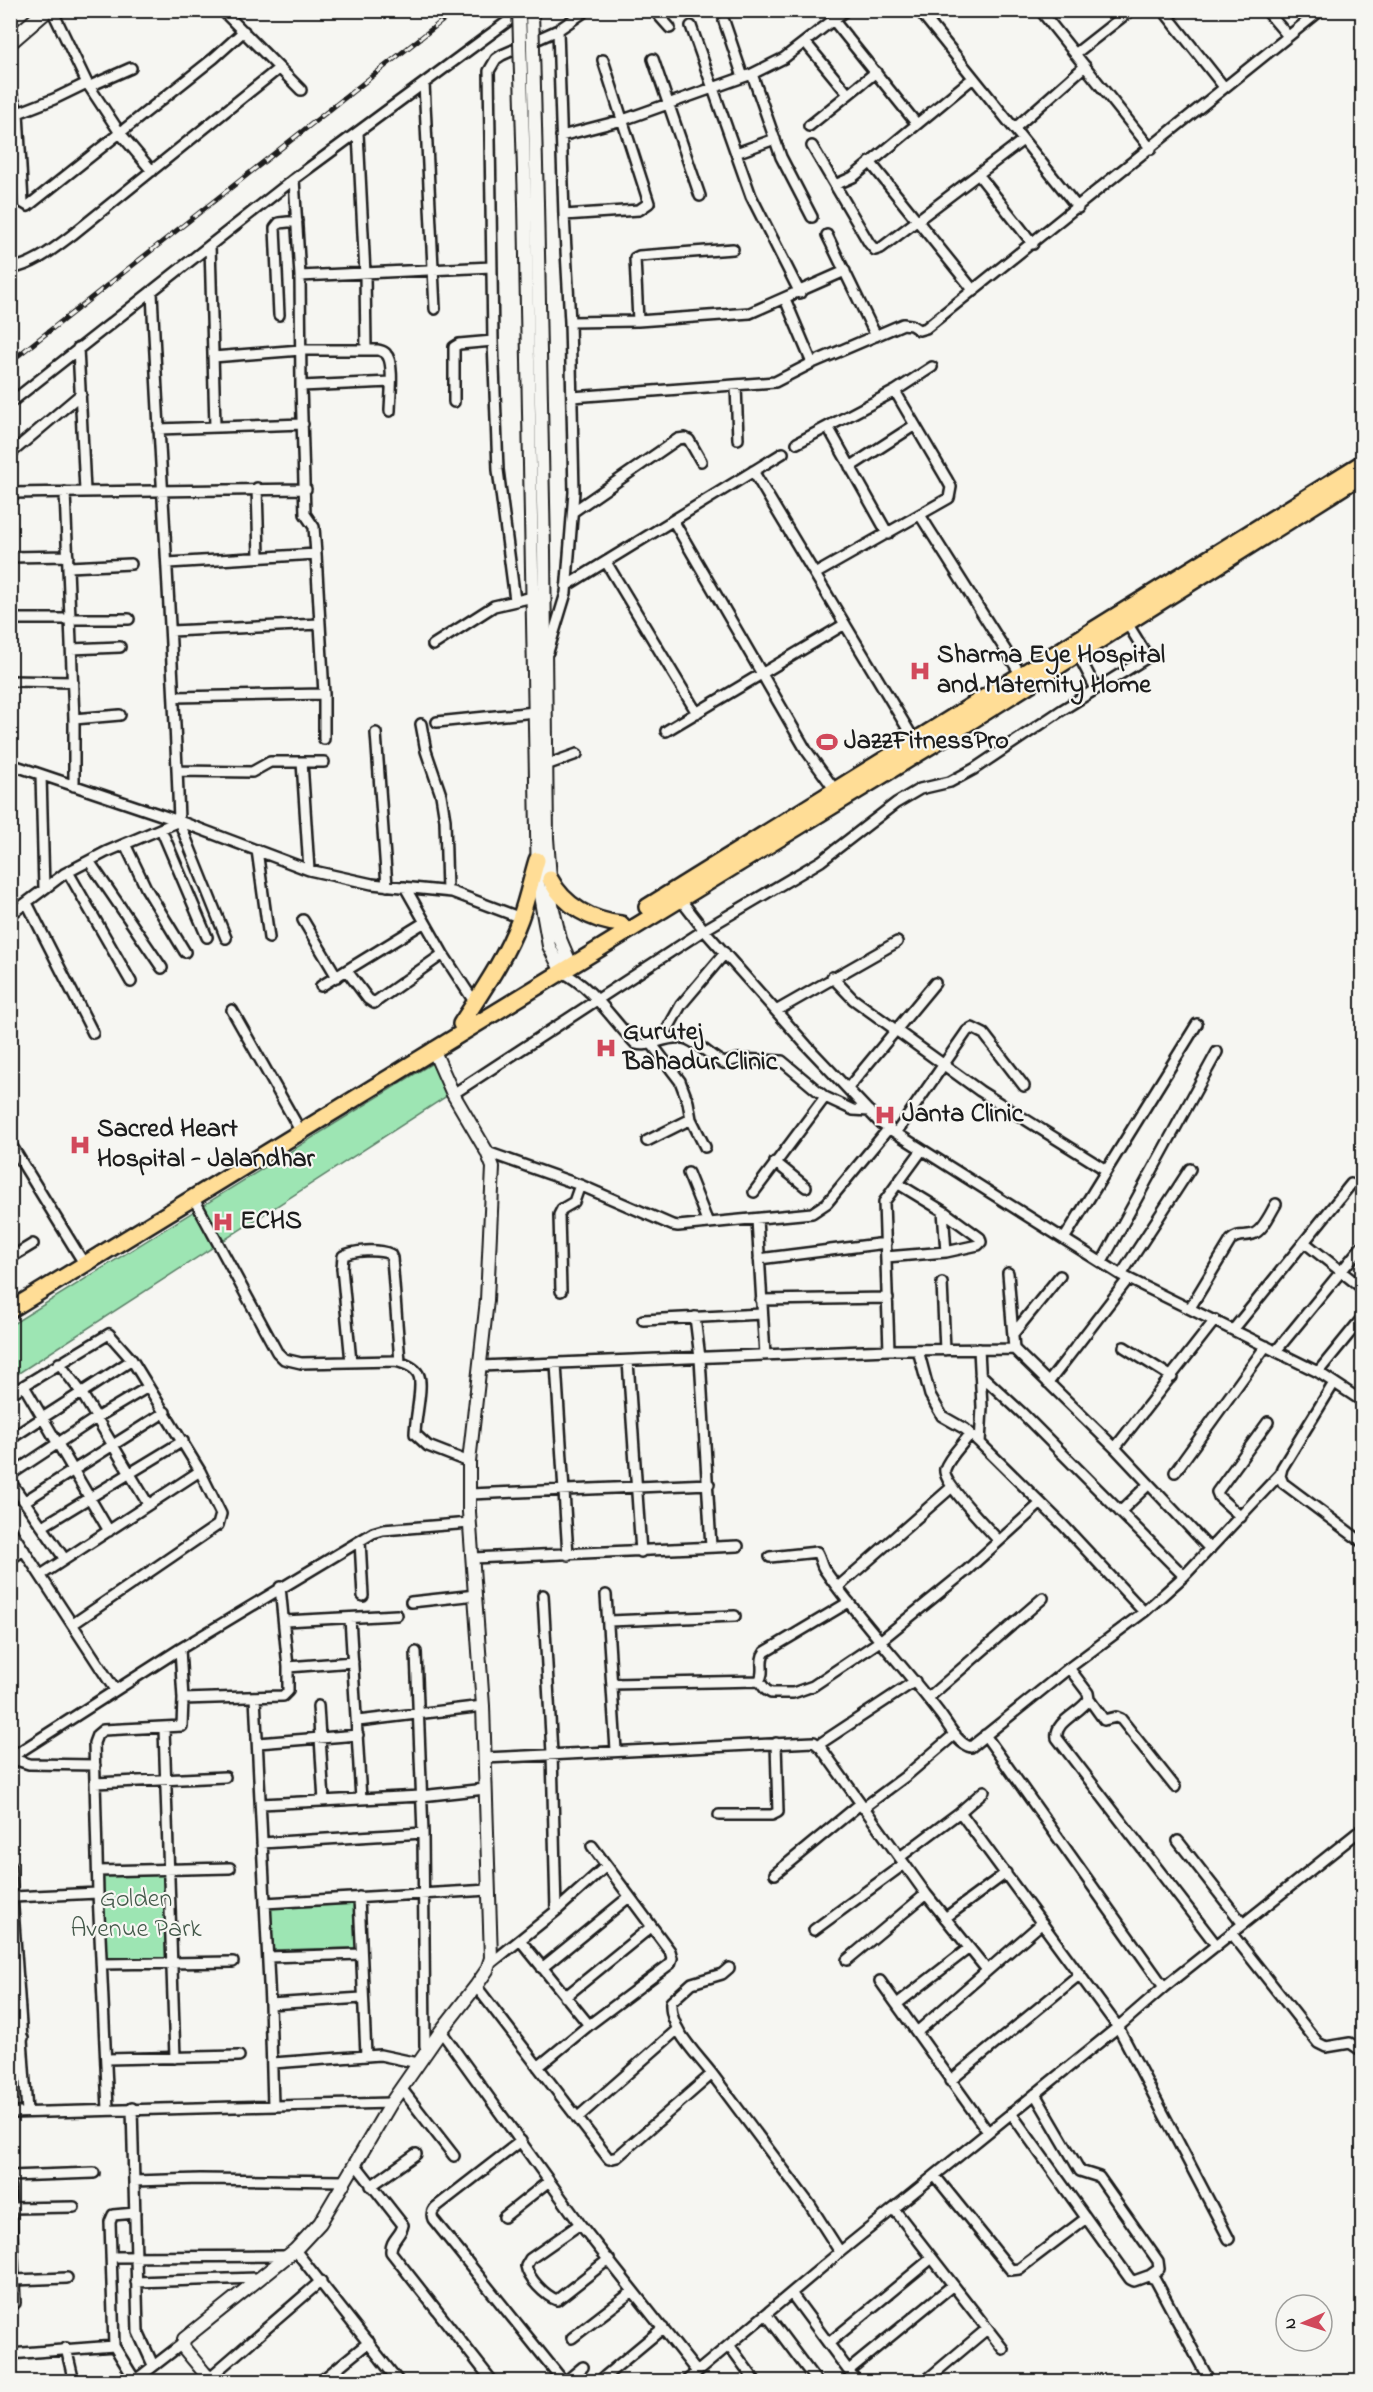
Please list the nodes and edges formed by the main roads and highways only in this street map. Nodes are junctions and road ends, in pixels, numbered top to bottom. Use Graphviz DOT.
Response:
graph roads {
  1 [pos="47,10"];
  2 [pos="10,42"];
  3 [pos="1362,463"];
  4 [pos="1362,475"];
  5 [pos="1025,681"];
  6 [pos="537,860"];
  7 [pos="550,879"];
  8 [pos="621,924"];
  9 [pos="567,968"];
  10 [pos="461,1024"];
  11 [pos="439,1045"];
  12 [pos="10,1310"];
  1 -- 2 [label="main road"];
  3 -- 5 [label="main road"];
  4 -- 5 [label="main road"];
  5 -- 8 [label="main road"];
  5 -- 9 [label="main road"];
  6 -- 10 [label="main road"];
  7 -- 8 [label="main road"];
  8 -- 9 [label="main road"];
  9 -- 10 [label="main road"];
  9 -- 11 [label="main road"];
  10 -- 11 [label="main road"];
  11 -- 12 [label="main road"];
}
